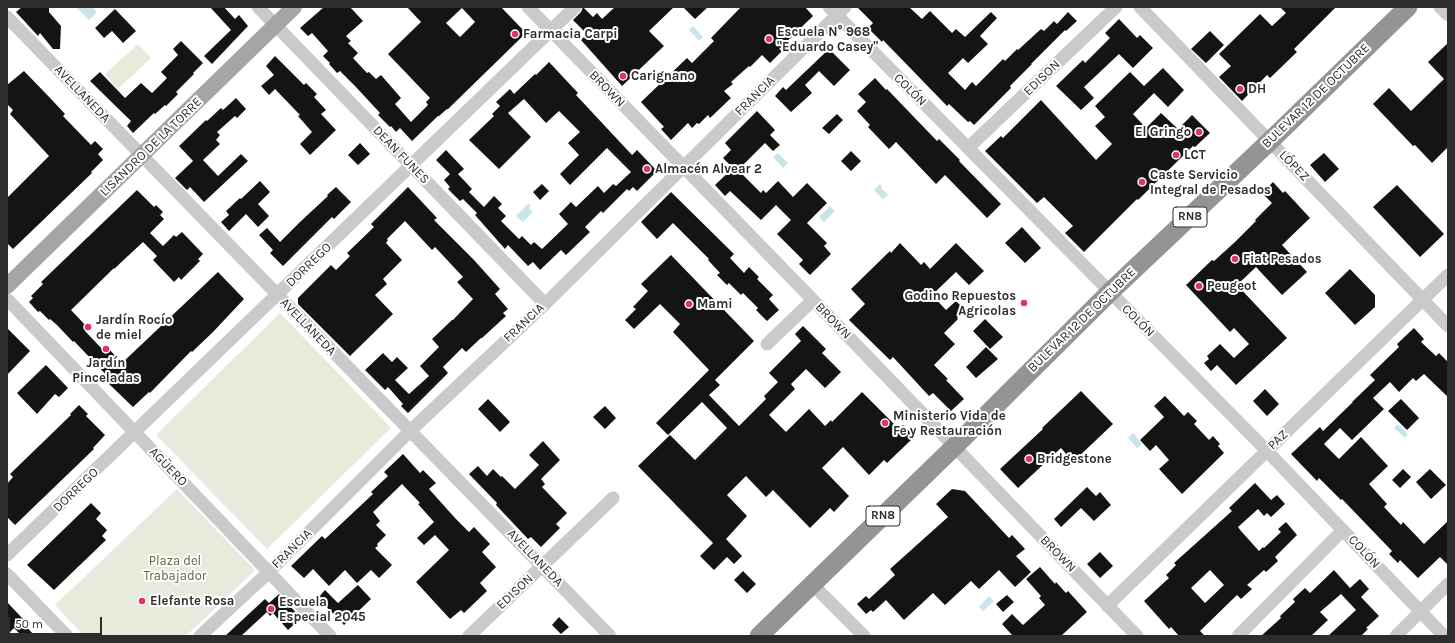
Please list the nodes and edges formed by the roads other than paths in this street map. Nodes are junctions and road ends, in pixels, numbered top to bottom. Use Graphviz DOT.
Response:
graph roads {
  1 [pos="258,7"];
  2 [pos="294,7"];
  3 [pos="528,7"];
  4 [pos="575,7"];
  5 [pos="1116,7"];
  6 [pos="1140,7"];
  7 [pos="1408,7"];
  8 [pos="1440,7"];
  9 [pos="837,10"];
  10 [pos="1448,16"];
  11 [pos="7,17"];
  12 [pos="275,25"];
  13 [pos="551,30"];
  14 [pos="1270,141"];
  15 [pos="968,148"];
  16 [pos="142,156"];
  17 [pos="411,166"];
  18 [pos="683,167"];
  19 [pos="1448,275"];
  20 [pos="7,286"];
  21 [pos="1110,292"];
  22 [pos="277,295"];
  23 [pos="7,299"];
  24 [pos="813,300"];
  25 [pos="1422,300"];
  26 [pos="545,304"];
  27 [pos="1448,326"];
  28 [pos="767,344"];
  29 [pos="410,431"];
  30 [pos="135,433"];
  31 [pos="954,447"];
  32 [pos="1267,451"];
  33 [pos="613,498"];
  34 [pos="1343,530"];
  35 [pos="7,555"];
  36 [pos="543,566"];
  37 [pos="269,572"];
  38 [pos="7,574"];
  39 [pos="812,584"];
  40 [pos="1448,584"];
  41 [pos="1107,606"];
  42 [pos="1421,612"];
  43 [pos="67,636"];
  44 [pos="200,636"];
  45 [pos="330,636"];
  46 [pos="469,636"];
  47 [pos="610,636"];
  48 [pos="759,636"];
  49 [pos="864,636"];
  50 [pos="1137,636"];
  51 [pos="1238,636"];
  52 [pos="1396,636"];
  53 [pos="1444,636"];
  1 -- 12 [label="street, DEAN FUNES"];
  2 -- 12 [label="main road, LISANDRO DE LA TORRE"];
  3 -- 13 [label="street, BROWN"];
  4 -- 13 [label="street, DORREGO"];
  5 -- 15 [label="street, EDISON"];
  6 -- 14 [label="street, LÓPEZ"];
  7 -- 14 [label="highway, BULEVAR 12 DE OCTUBRE / RN8"];
  8 -- 10 [label="street"];
  9 -- 15 [label="street, COLÓN"];
  9 -- 18 [label="street, FRANCIA"];
  11 -- 16 [label="street, AVELLANEDA"];
  12 -- 16 [label="main road, LISANDRO DE LA TORRE"];
  12 -- 17 [label="street, DEAN FUNES"];
  13 -- 17 [label="street, DORREGO"];
  13 -- 18 [label="street, BROWN"];
  14 -- 21 [label="highway, BULEVAR 12 DE OCTUBRE / RN8"];
  14 -- 25 [label="street, LÓPEZ"];
  15 -- 21 [label="street, COLÓN"];
  16 -- 20 [label="main road, LISANDRO DE LA TORRE"];
  16 -- 22 [label="street, AVELLANEDA"];
  17 -- 22 [label="street, DORREGO"];
  17 -- 26 [label="street, DEAN FUNES"];
  18 -- 24 [label="street, BROWN"];
  18 -- 26 [label="street, FRANCIA"];
  19 -- 25 [label="street, PAZ"];
  21 -- 31 [label="highway, BULEVAR 12 DE OCTUBRE / RN8"];
  21 -- 32 [label="street, COLÓN"];
  22 -- 29 [label="street, AVELLANEDA"];
  22 -- 30 [label="street, DORREGO"];
  23 -- 30 [label="street, AGÜERO"];
  24 -- 28 [label="street"];
  24 -- 31 [label="street, BROWN"];
  25 -- 27 [label="street, LÓPEZ"];
  25 -- 32 [label="street, PAZ"];
  26 -- 29 [label="street, FRANCIA"];
  29 -- 36 [label="street, AVELLANEDA"];
  29 -- 37 [label="street, FRANCIA"];
  30 -- 35 [label="street, DORREGO"];
  30 -- 37 [label="street, AGÜERO"];
  31 -- 39 [label="highway, BULEVAR 12 DE OCTUBRE / RN8"];
  31 -- 41 [label="street, BROWN"];
  32 -- 34 [label="street, COLÓN"];
  32 -- 41 [label="street, PAZ"];
  33 -- 36 [label="street, EDISON"];
  34 -- 42 [label="street, COLÓN"];
  34 -- 51 [label="street"];
  36 -- 46 [label="street, EDISON"];
  36 -- 47 [label="street, AVELLANEDA"];
  37 -- 44 [label="street, FRANCIA"];
  37 -- 45 [label="street, AGÜERO"];
  38 -- 43 [label="street"];
  39 -- 48 [label="highway, BULEVAR 12 DE OCTUBRE / RN8"];
  39 -- 49 [label="street"];
  40 -- 42 [label="street"];
  41 -- 50 [label="street, BROWN"];
  42 -- 52 [label="street"];
  42 -- 53 [label="street, COLÓN"];
}
